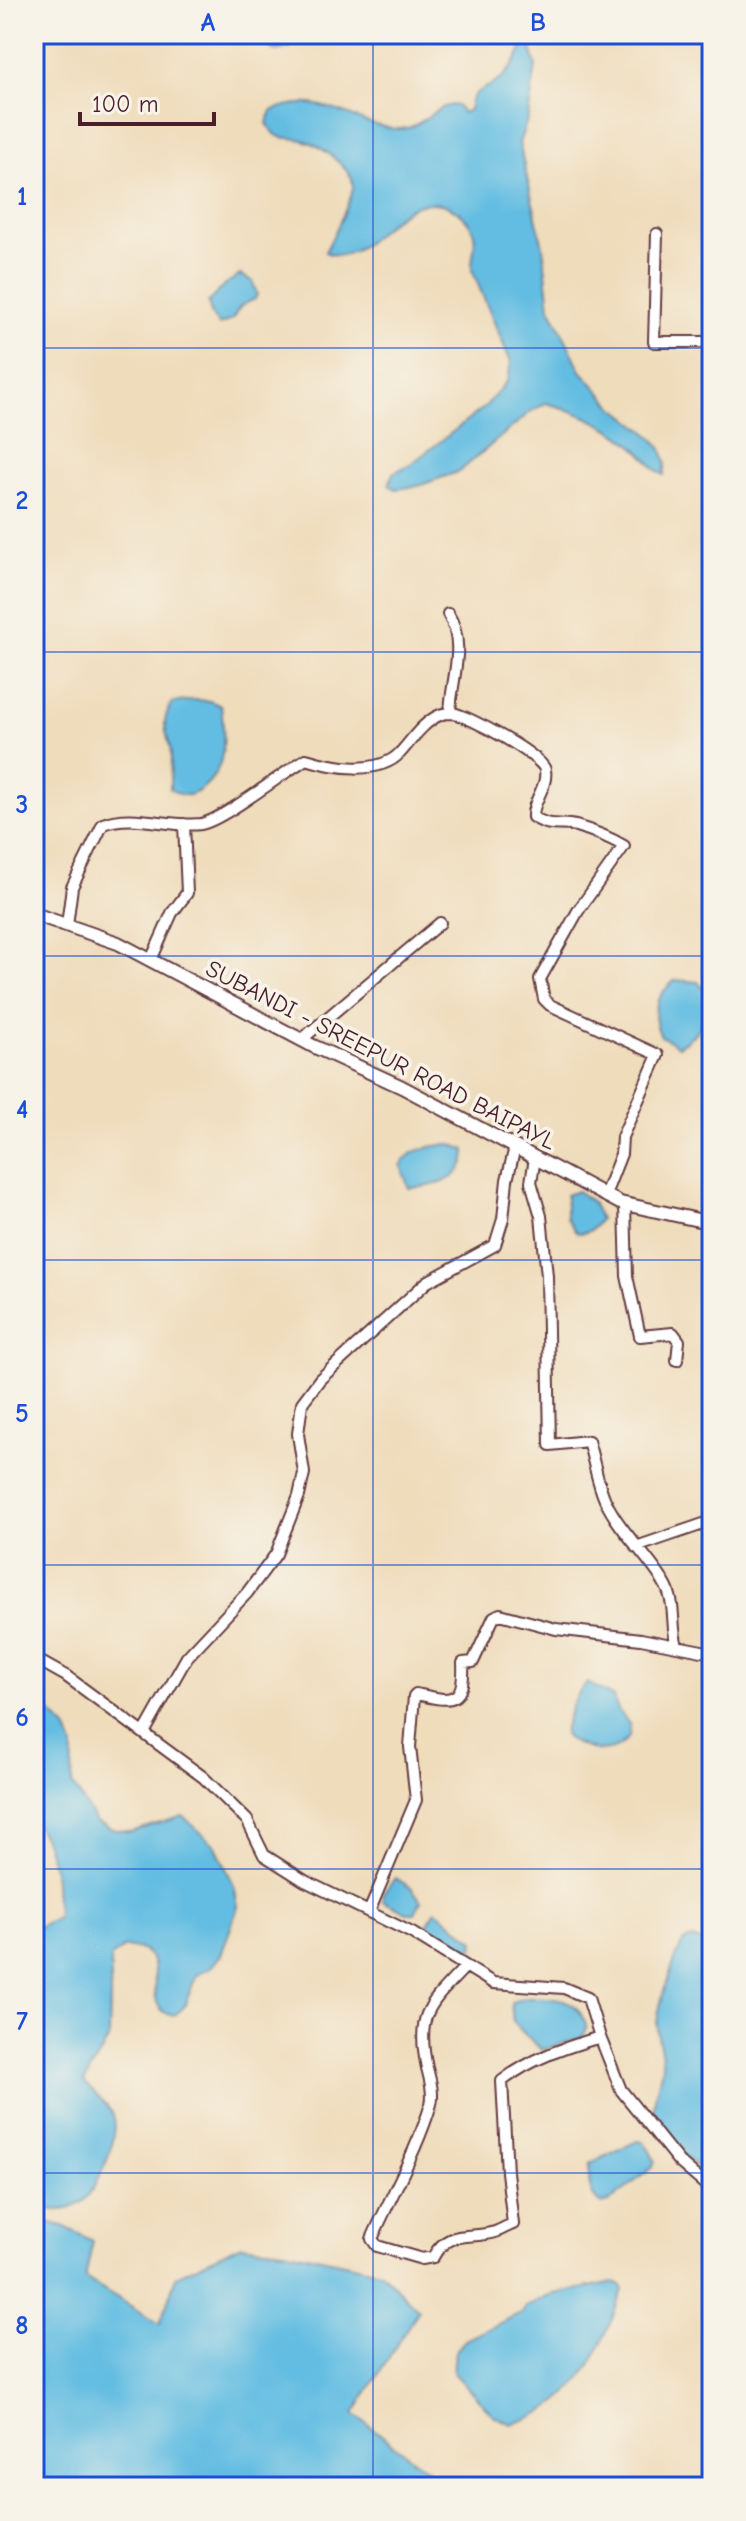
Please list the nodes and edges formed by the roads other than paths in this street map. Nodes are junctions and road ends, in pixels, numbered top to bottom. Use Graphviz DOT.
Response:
graph roads {
  1 [pos="657,234"];
  2 [pos="712,342"];
  3 [pos="448,614"];
  4 [pos="450,713"];
  5 [pos="184,824"];
  6 [pos="34,914"];
  7 [pos="440,923"];
  8 [pos="67,925"];
  9 [pos="151,960"];
  10 [pos="301,1040"];
  11 [pos="515,1147"];
  12 [pos="535,1158"];
  13 [pos="605,1195"];
  14 [pos="625,1204"];
  15 [pos="712,1223"];
  16 [pos="677,1360"];
  17 [pos="709,1525"];
  18 [pos="636,1547"];
  19 [pos="677,1646"];
  20 [pos="712,1653"];
  21 [pos="34,1658"];
  22 [pos="144,1733"];
  23 [pos="369,1912"];
  24 [pos="465,1967"];
  25 [pos="600,2037"];
  26 [pos="712,2187"];
  1 -- 2 [label="street"];
  3 -- 4 [label="street"];
  4 -- 5 [label="street"];
  4 -- 13 [label="street"];
  5 -- 8 [label="street"];
  5 -- 9 [label="street"];
  6 -- 8 [label="street, SUBANDI - SREEPUR ROAD BAIPAYL"];
  7 -- 10 [label="street"];
  8 -- 9 [label="street, SUBANDI - SREEPUR ROAD BAIPAYL"];
  9 -- 10 [label="street, SUBANDI - SREEPUR ROAD BAIPAYL"];
  10 -- 11 [label="street, SUBANDI - SREEPUR ROAD BAIPAYL"];
  11 -- 12 [label="street, SUBANDI - SREEPUR ROAD BAIPAYL"];
  11 -- 22 [label="street"];
  12 -- 13 [label="street, SUBANDI - SREEPUR ROAD BAIPAYL"];
  12 -- 18 [label="street"];
  13 -- 14 [label="street, SUBANDI - SREEPUR ROAD BAIPAYL"];
  14 -- 15 [label="street, SUBANDI - SREEPUR ROAD BAIPAYL"];
  14 -- 16 [label="street"];
  17 -- 18 [label="street"];
  18 -- 19 [label="street"];
  19 -- 20 [label="street"];
  19 -- 23 [label="street"];
  21 -- 22 [label="street"];
  22 -- 23 [label="street"];
  23 -- 24 [label="street"];
  24 -- 25 [label="street"];
  24 -- 25 [label="street"];
  25 -- 26 [label="street"];
}
